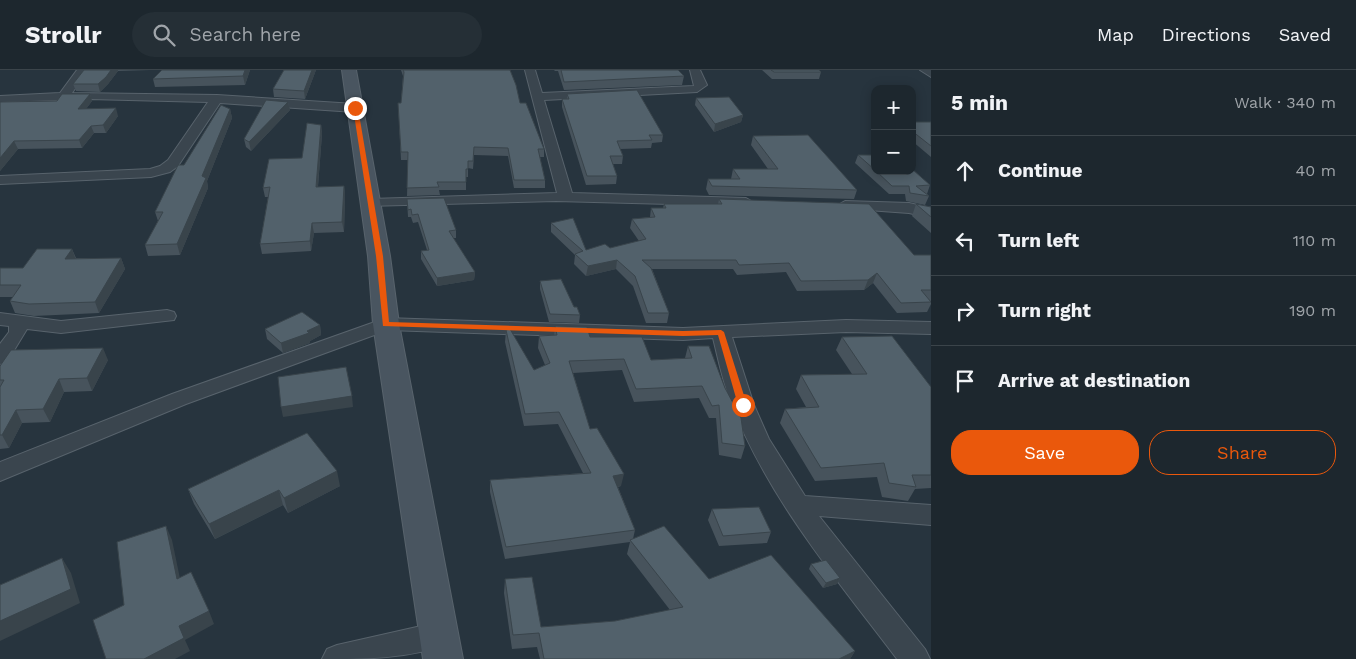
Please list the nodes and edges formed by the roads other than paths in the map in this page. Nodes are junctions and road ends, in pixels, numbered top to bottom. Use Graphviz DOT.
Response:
graph roads {
  1 [pos="83,70"];
  2 [pos="349,70"];
  3 [pos="530,70"];
  4 [pos="695,70"];
  5 [pos="925,70"];
  6 [pos="931,74"];
  7 [pos="64,95"];
  8 [pos="538,97"];
  9 [pos="217,98"];
  10 [pos="0,99"];
  11 [pos="355,108"];
  12 [pos="0,180"];
  13 [pos="566,197"];
  14 [pos="370,203"];
  15 [pos="764,203"];
  16 [pos="834,205"];
  17 [pos="931,213"];
  18 [pos="167,316"];
  19 [pos="9,320"];
  20 [pos="386,324"];
  21 [pos="931,328"];
  22 [pos="721,332"];
  23 [pos="0,358"];
  24 [pos="0,472"];
  25 [pos="798,506"];
  26 [pos="931,515"];
  27 [pos="441,647"];
  28 [pos="337,659"];
  29 [pos="914,659"];
  1 -- 7 [label="street"];
  2 -- 11 [label="main road"];
  3 -- 8 [label="street"];
  4 -- 8 [label="street"];
  5 -- 6 [label="street"];
  7 -- 9 [label="street"];
  7 -- 10 [label="street"];
  8 -- 13 [label="street"];
  9 -- 11 [label="street"];
  9 -- 12 [label="street"];
  11 -- 14 [label="main road"];
  13 -- 14 [label="street"];
  13 -- 15 [label="street"];
  14 -- 20 [label="main road"];
  16 -- 17 [label="street"];
  18 -- 19 [label="street"];
  19 -- 23 [label="street"];
  20 -- 22 [label="street"];
  20 -- 24 [label="street"];
  20 -- 27 [label="main road"];
  21 -- 22 [label="street"];
  22 -- 25 [label="street"];
  25 -- 26 [label="street"];
  25 -- 29 [label="street"];
  27 -- 28 [label="street"];
}
